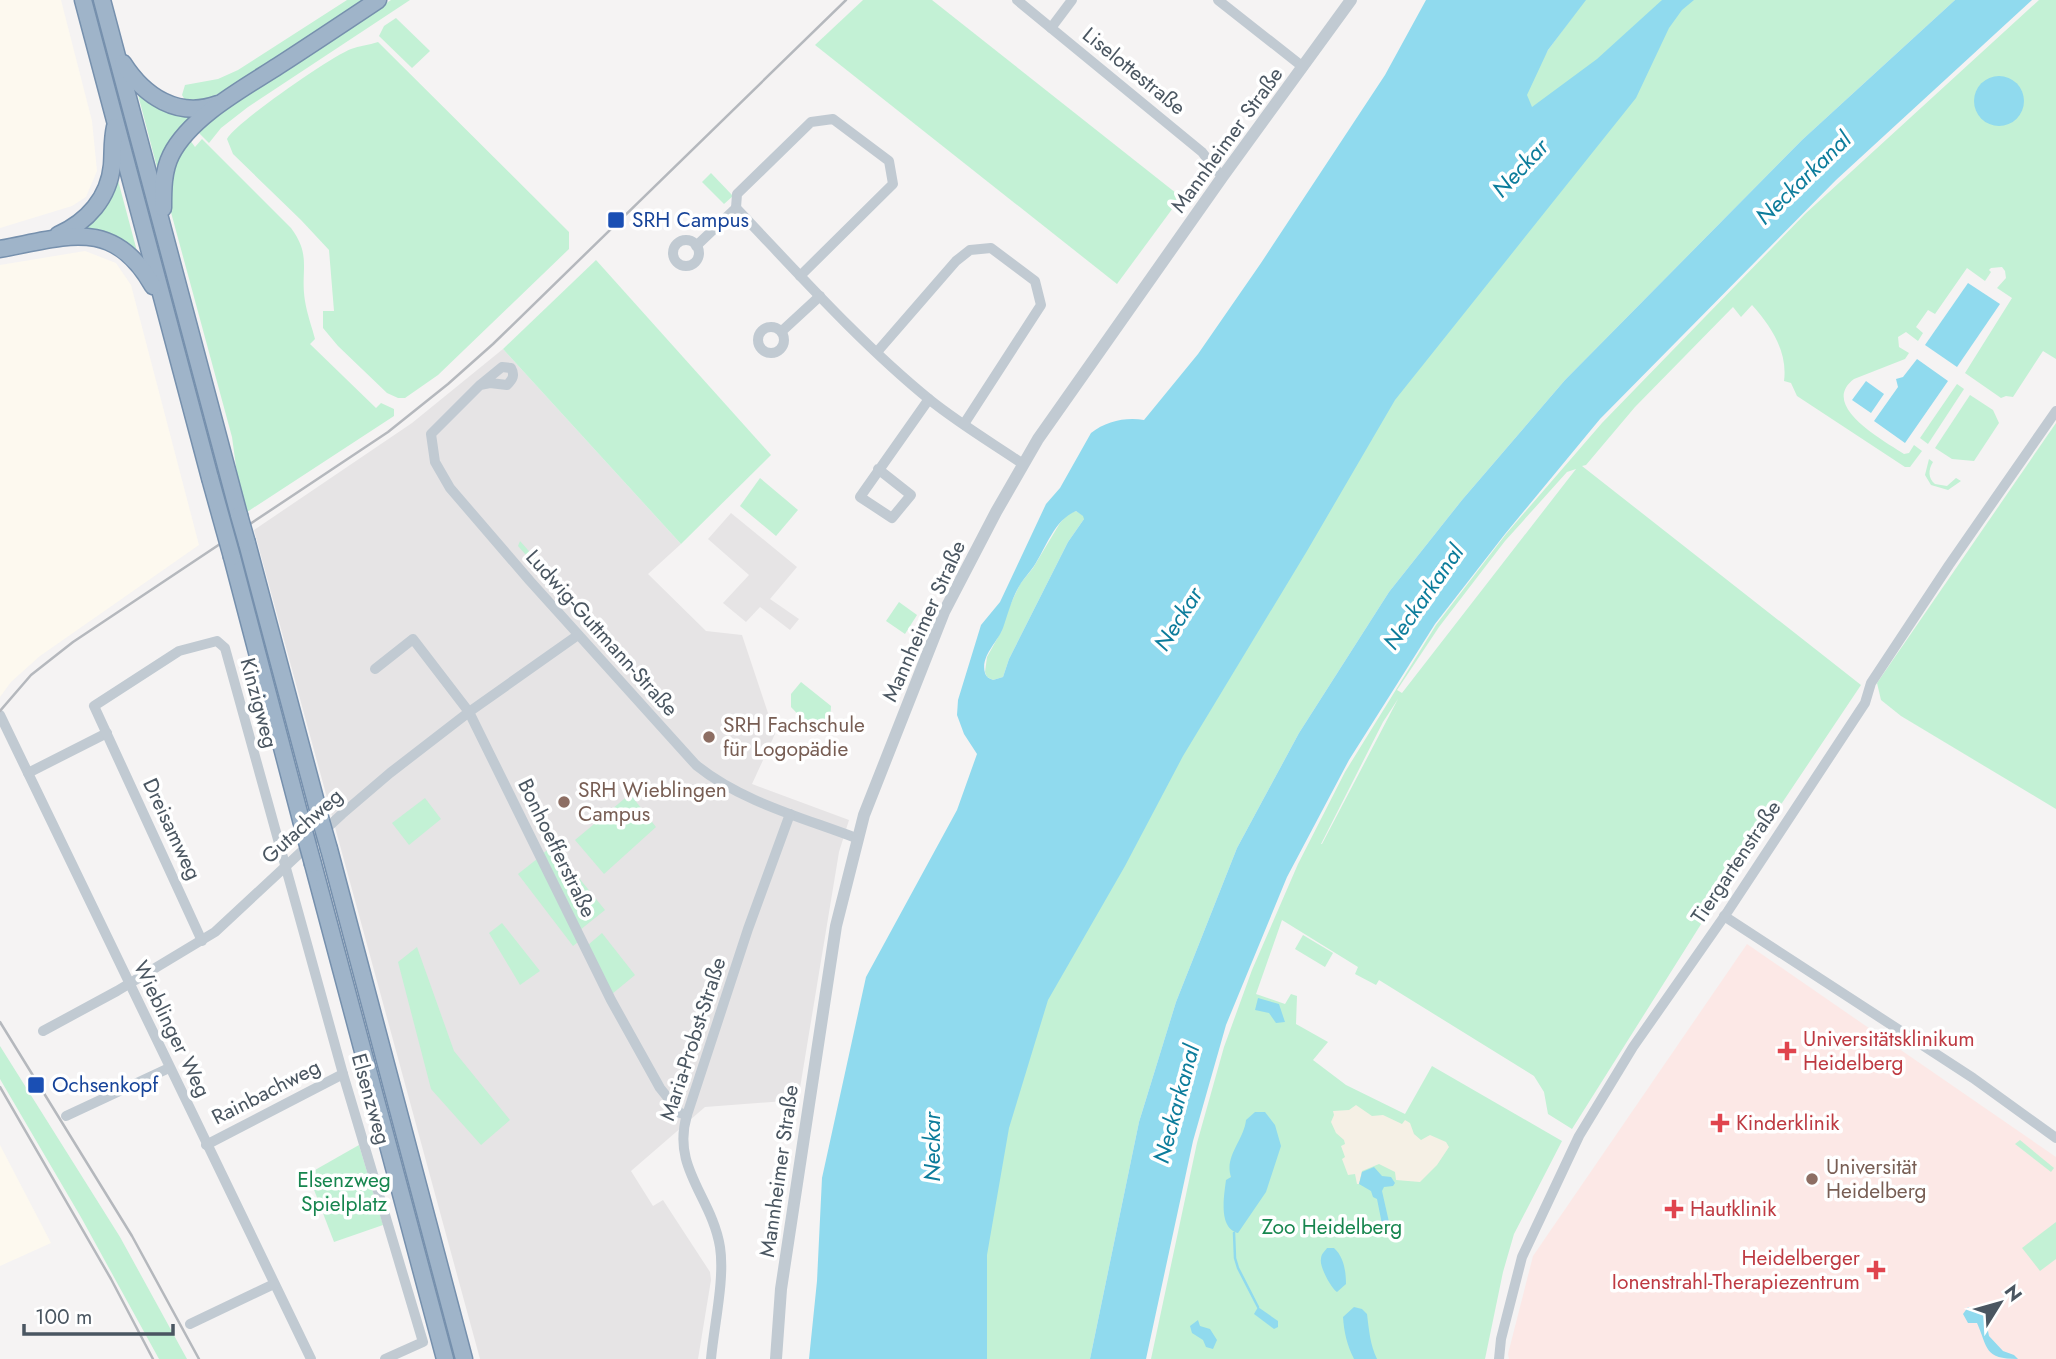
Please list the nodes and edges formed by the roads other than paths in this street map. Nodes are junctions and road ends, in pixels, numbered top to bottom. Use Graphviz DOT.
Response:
graph roads {
  1 [pos="83,0"];
  2 [pos="102,0"];
  3 [pos="378,0"];
  4 [pos="1017,0"];
  5 [pos="1072,0"];
  6 [pos="1217,0"];
  7 [pos="1351,0"];
  8 [pos="1051,28"];
  9 [pos="114,44"];
  10 [pos="1303,67"];
  11 [pos="197,115"];
  12 [pos="116,121"];
  13 [pos="1223,176"];
  14 [pos="736,208"];
  15 [pos="162,228"];
  16 [pos="43,241"];
  17 [pos="696,246"];
  18 [pos="0,249"];
  19 [pos="800,276"];
  20 [pos="820,296"];
  21 [pos="164,306"];
  22 [pos="782,331"];
  23 [pos="877,352"];
  24 [pos="480,384"];
  25 [pos="929,399"];
  26 [pos="2056,411"];
  27 [pos="964,424"];
  28 [pos="1023,464"];
  29 [pos="878,469"];
  30 [pos="578,635"];
  31 [pos="375,669"];
  32 [pos="469,712"];
  33 [pos="0,715"];
  34 [pos="107,733"];
  35 [pos="28,773"];
  36 [pos="789,814"];
  37 [pos="856,838"];
  38 [pos="285,866"];
  39 [pos="1724,916"];
  40 [pos="202,941"];
  41 [pos="130,983"];
  42 [pos="43,1031"];
  43 [pos="169,1068"];
  44 [pos="344,1074"];
  45 [pos="687,1115"];
  46 [pos="66,1116"];
  47 [pos="2056,1138"];
  48 [pos="206,1145"];
  49 [pos="274,1284"];
  50 [pos="190,1324"];
  51 [pos="311,1359"];
  52 [pos="385,1359"];
  53 [pos="445,1359"];
  54 [pos="464,1359"];
  55 [pos="711,1359"];
  56 [pos="775,1359"];
  57 [pos="1499,1359"];
  1 -- 12 [label="highway"];
  2 -- 9 [label="highway"];
  3 -- 11 [label="highway"];
  4 -- 8 [label="street, Liselottestraße"];
  5 -- 8 [label="street"];
  6 -- 10 [label="street"];
  7 -- 10 [label="street, Mannheimer Straße"];
  8 -- 13 [label="street, Liselottestraße"];
  9 -- 11 [label="highway"];
  9 -- 15 [label="highway"];
  10 -- 13 [label="street, Mannheimer Straße"];
  11 -- 15 [label="highway"];
  12 -- 16 [label="highway"];
  12 -- 21 [label="highway"];
  13 -- 28 [label="street, Mannheimer Straße"];
  14 -- 17 [label="street"];
  14 -- 19 [label="street"];
  14 -- 19 [label="street"];
  15 -- 54 [label="highway, bridge"];
  16 -- 18 [label="highway"];
  16 -- 21 [label="highway"];
  19 -- 20 [label="street"];
  20 -- 22 [label="street"];
  20 -- 23 [label="street"];
  21 -- 53 [label="highway, bridge"];
  23 -- 25 [label="street"];
  23 -- 27 [label="street"];
  24 -- 30 [label="street, Ludwig-Guttmann-Straße"];
  25 -- 27 [label="street"];
  25 -- 29 [label="street"];
  26 -- 39 [label="street, Tiergartenstraße"];
  27 -- 28 [label="street"];
  28 -- 37 [label="street, Mannheimer Straße"];
  29 -- 29 [label="street"];
  30 -- 32 [label="street, Gutachweg"];
  30 -- 36 [label="street, Ludwig-Guttmann-Straße"];
  31 -- 32 [label="street, Bonhoefferstraße"];
  32 -- 38 [label="street, Gutachweg"];
  32 -- 45 [label="street, Bonhoefferstraße"];
  33 -- 35 [label="street, Wieblinger Weg"];
  34 -- 35 [label="street"];
  34 -- 38 [label="street, Kinzigweg"];
  34 -- 40 [label="street, Dreisamweg"];
  35 -- 41 [label="street, Wieblinger Weg"];
  36 -- 37 [label="street, Ludwig-Guttmann-Straße"];
  36 -- 45 [label="street, Maria-Probst-Straße"];
  37 -- 56 [label="street, Mannheimer Straße"];
  38 -- 40 [label="street, Gutachweg"];
  38 -- 44 [label="street, Elsenzweg"];
  39 -- 47 [label="street"];
  39 -- 57 [label="street, Tiergartenstraße"];
  40 -- 41 [label="street, Gutachweg"];
  41 -- 42 [label="street, Gutachweg"];
  41 -- 43 [label="street, Wieblinger Weg"];
  43 -- 46 [label="street"];
  43 -- 48 [label="street, Wieblinger Weg"];
  44 -- 48 [label="street, Rainbachweg"];
  44 -- 52 [label="street, Elsenzweg"];
  45 -- 55 [label="street, Maria-Probst-Straße"];
  48 -- 49 [label="street, Wieblinger Weg"];
  49 -- 50 [label="street"];
  49 -- 51 [label="street, Wieblinger Weg"];
}
